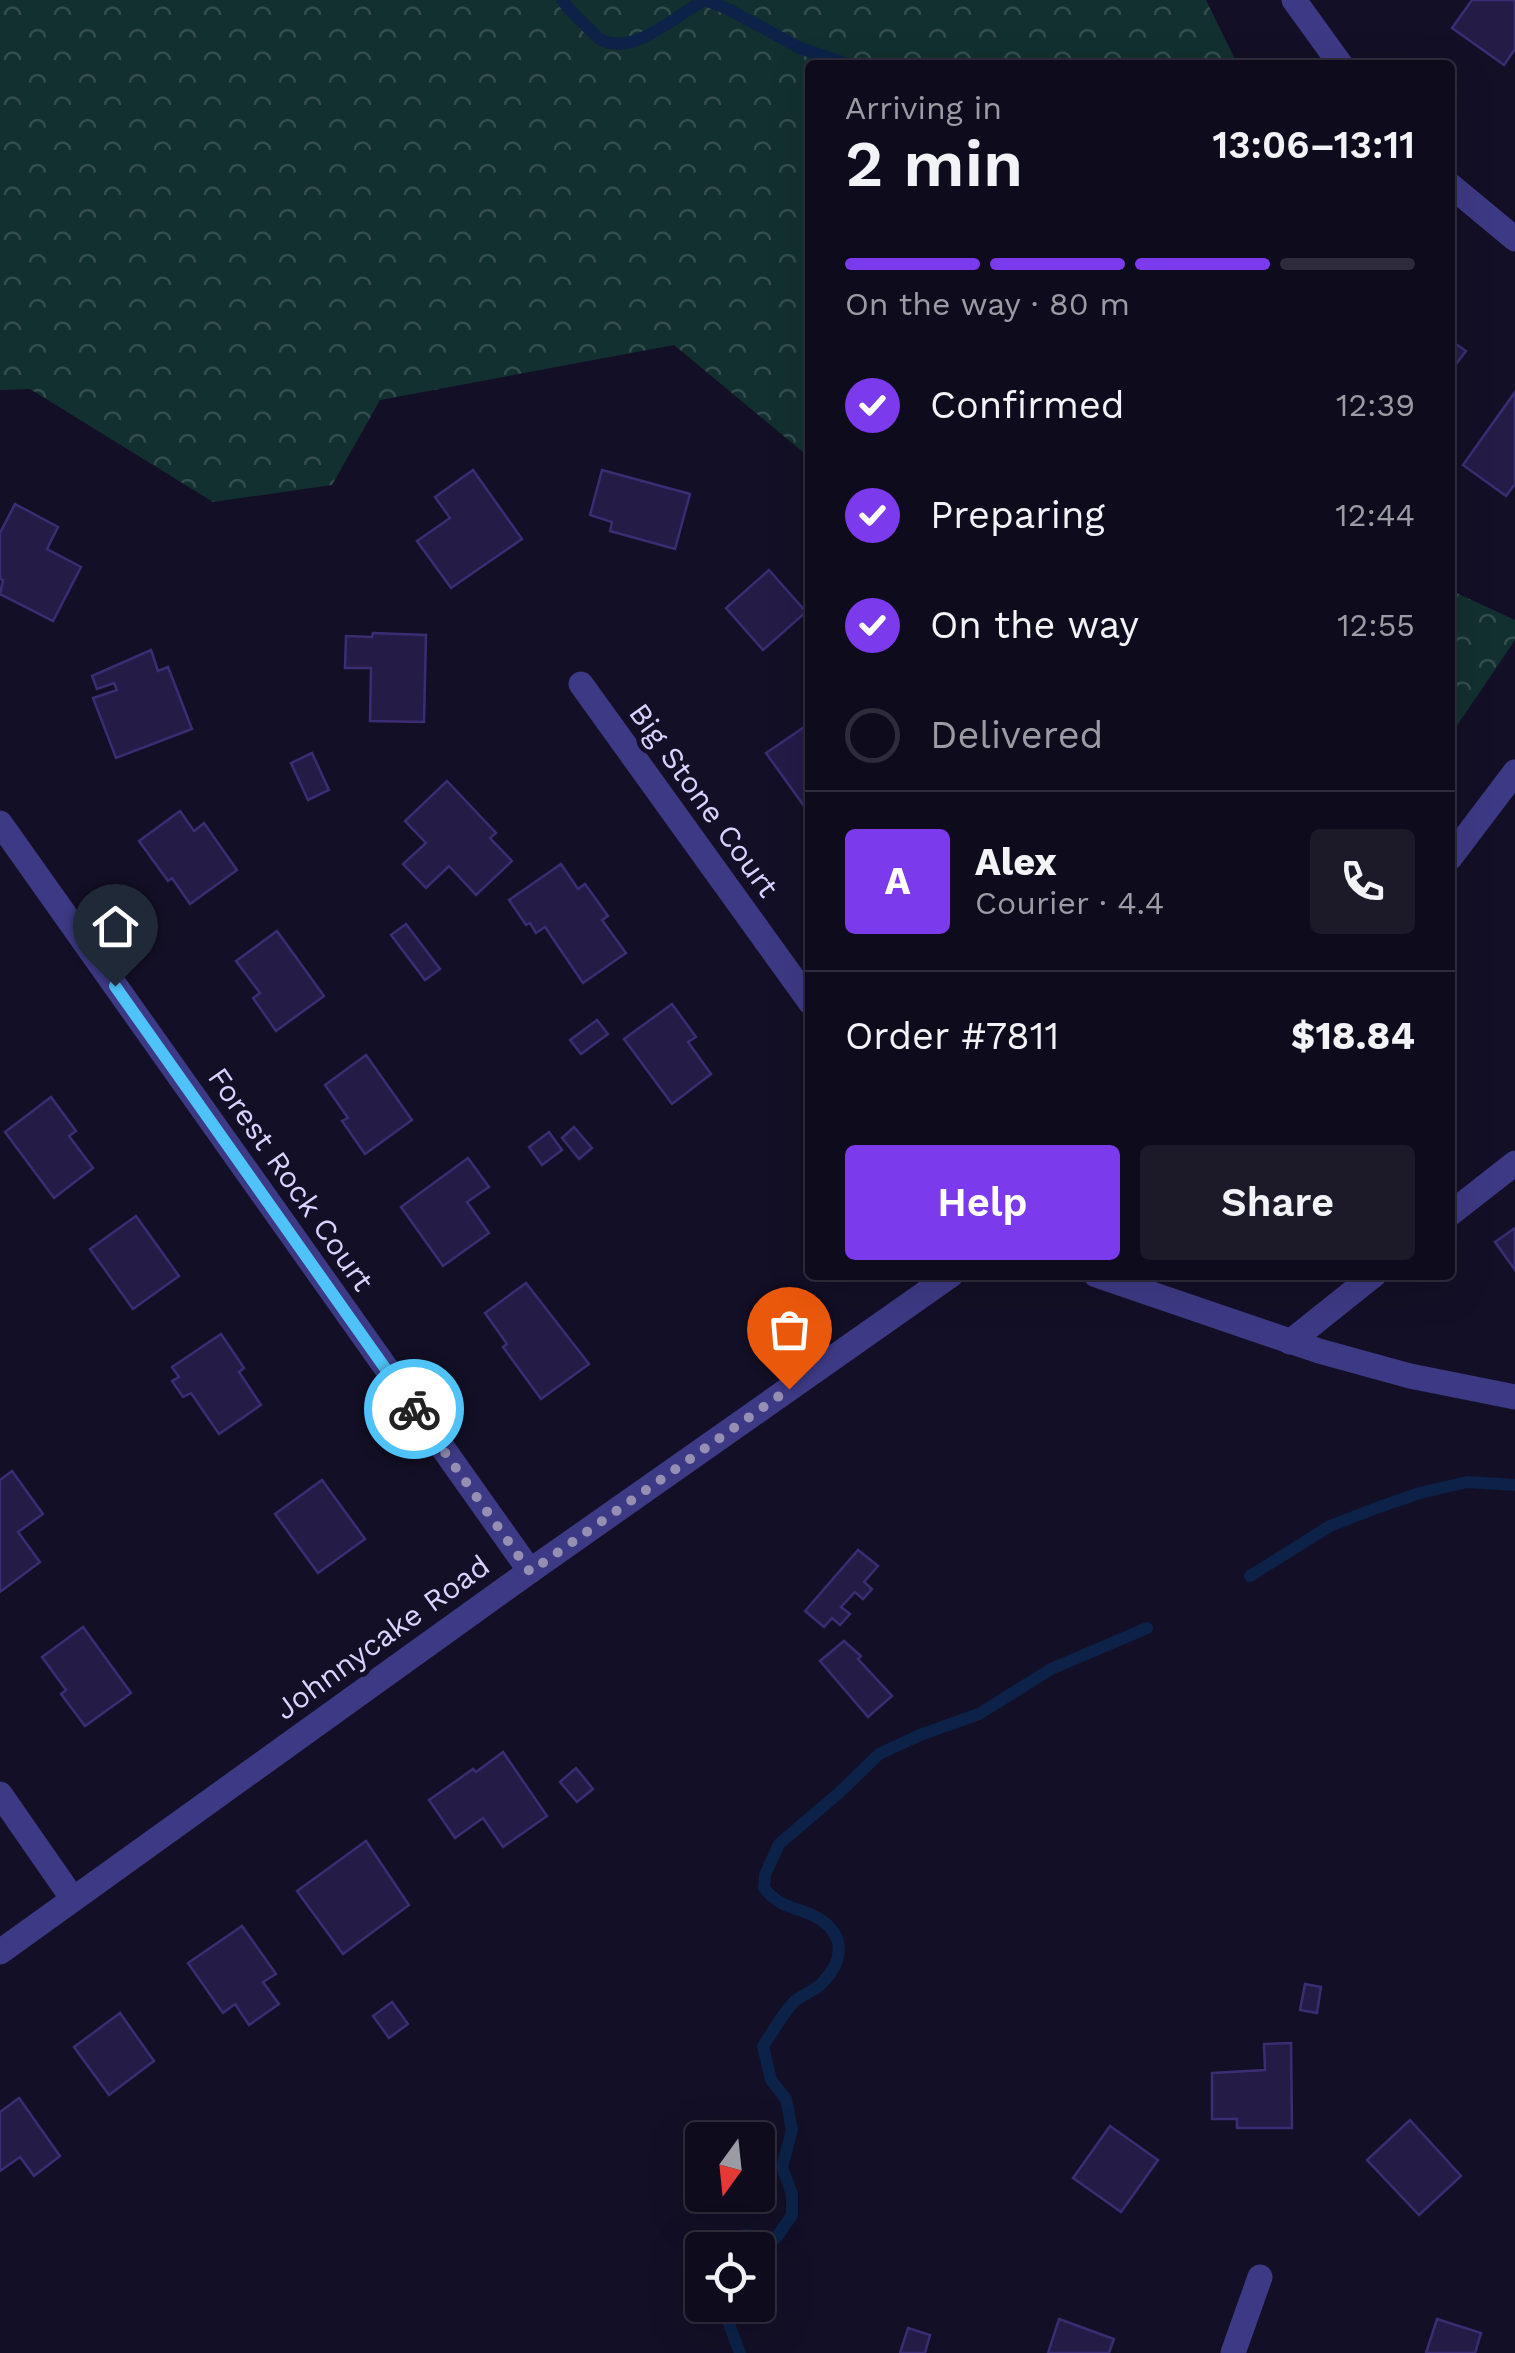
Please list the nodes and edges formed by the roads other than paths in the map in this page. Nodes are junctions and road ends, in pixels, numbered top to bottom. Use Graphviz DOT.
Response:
graph roads {
  1 [pos="1294,0"];
  2 [pos="1337,60"];
  3 [pos="1455,189"];
  4 [pos="1515,239"];
  5 [pos="581,684"];
  6 [pos="1515,772"];
  7 [pos="0,823"];
  8 [pos="1455,851"];
  9 [pos="805,995"];
  10 [pos="1515,1162"];
  11 [pos="1455,1210"];
  12 [pos="944,1280"];
  13 [pos="1110,1280"];
  14 [pos="1368,1280"];
  15 [pos="1290,1342"];
  16 [pos="1515,1397"];
  17 [pos="530,1572"];
  18 [pos="0,1794"];
  19 [pos="74,1899"];
  20 [pos="0,1952"];
  21 [pos="1260,2277"];
  22 [pos="1233,2353"];
  1 -- 2 [label="street"];
  3 -- 4 [label="street"];
  5 -- 9 [label="street, Big Stone Court"];
  6 -- 8 [label="street"];
  7 -- 17 [label="street, Forest Rock Court"];
  10 -- 11 [label="street"];
  12 -- 17 [label="street, Johnnycake Road"];
  13 -- 15 [label="street"];
  14 -- 15 [label="street"];
  15 -- 16 [label="street"];
  17 -- 19 [label="street, Johnnycake Road"];
  18 -- 19 [label="street"];
  19 -- 20 [label="street, Johnnycake Road"];
  21 -- 22 [label="street"];
}
